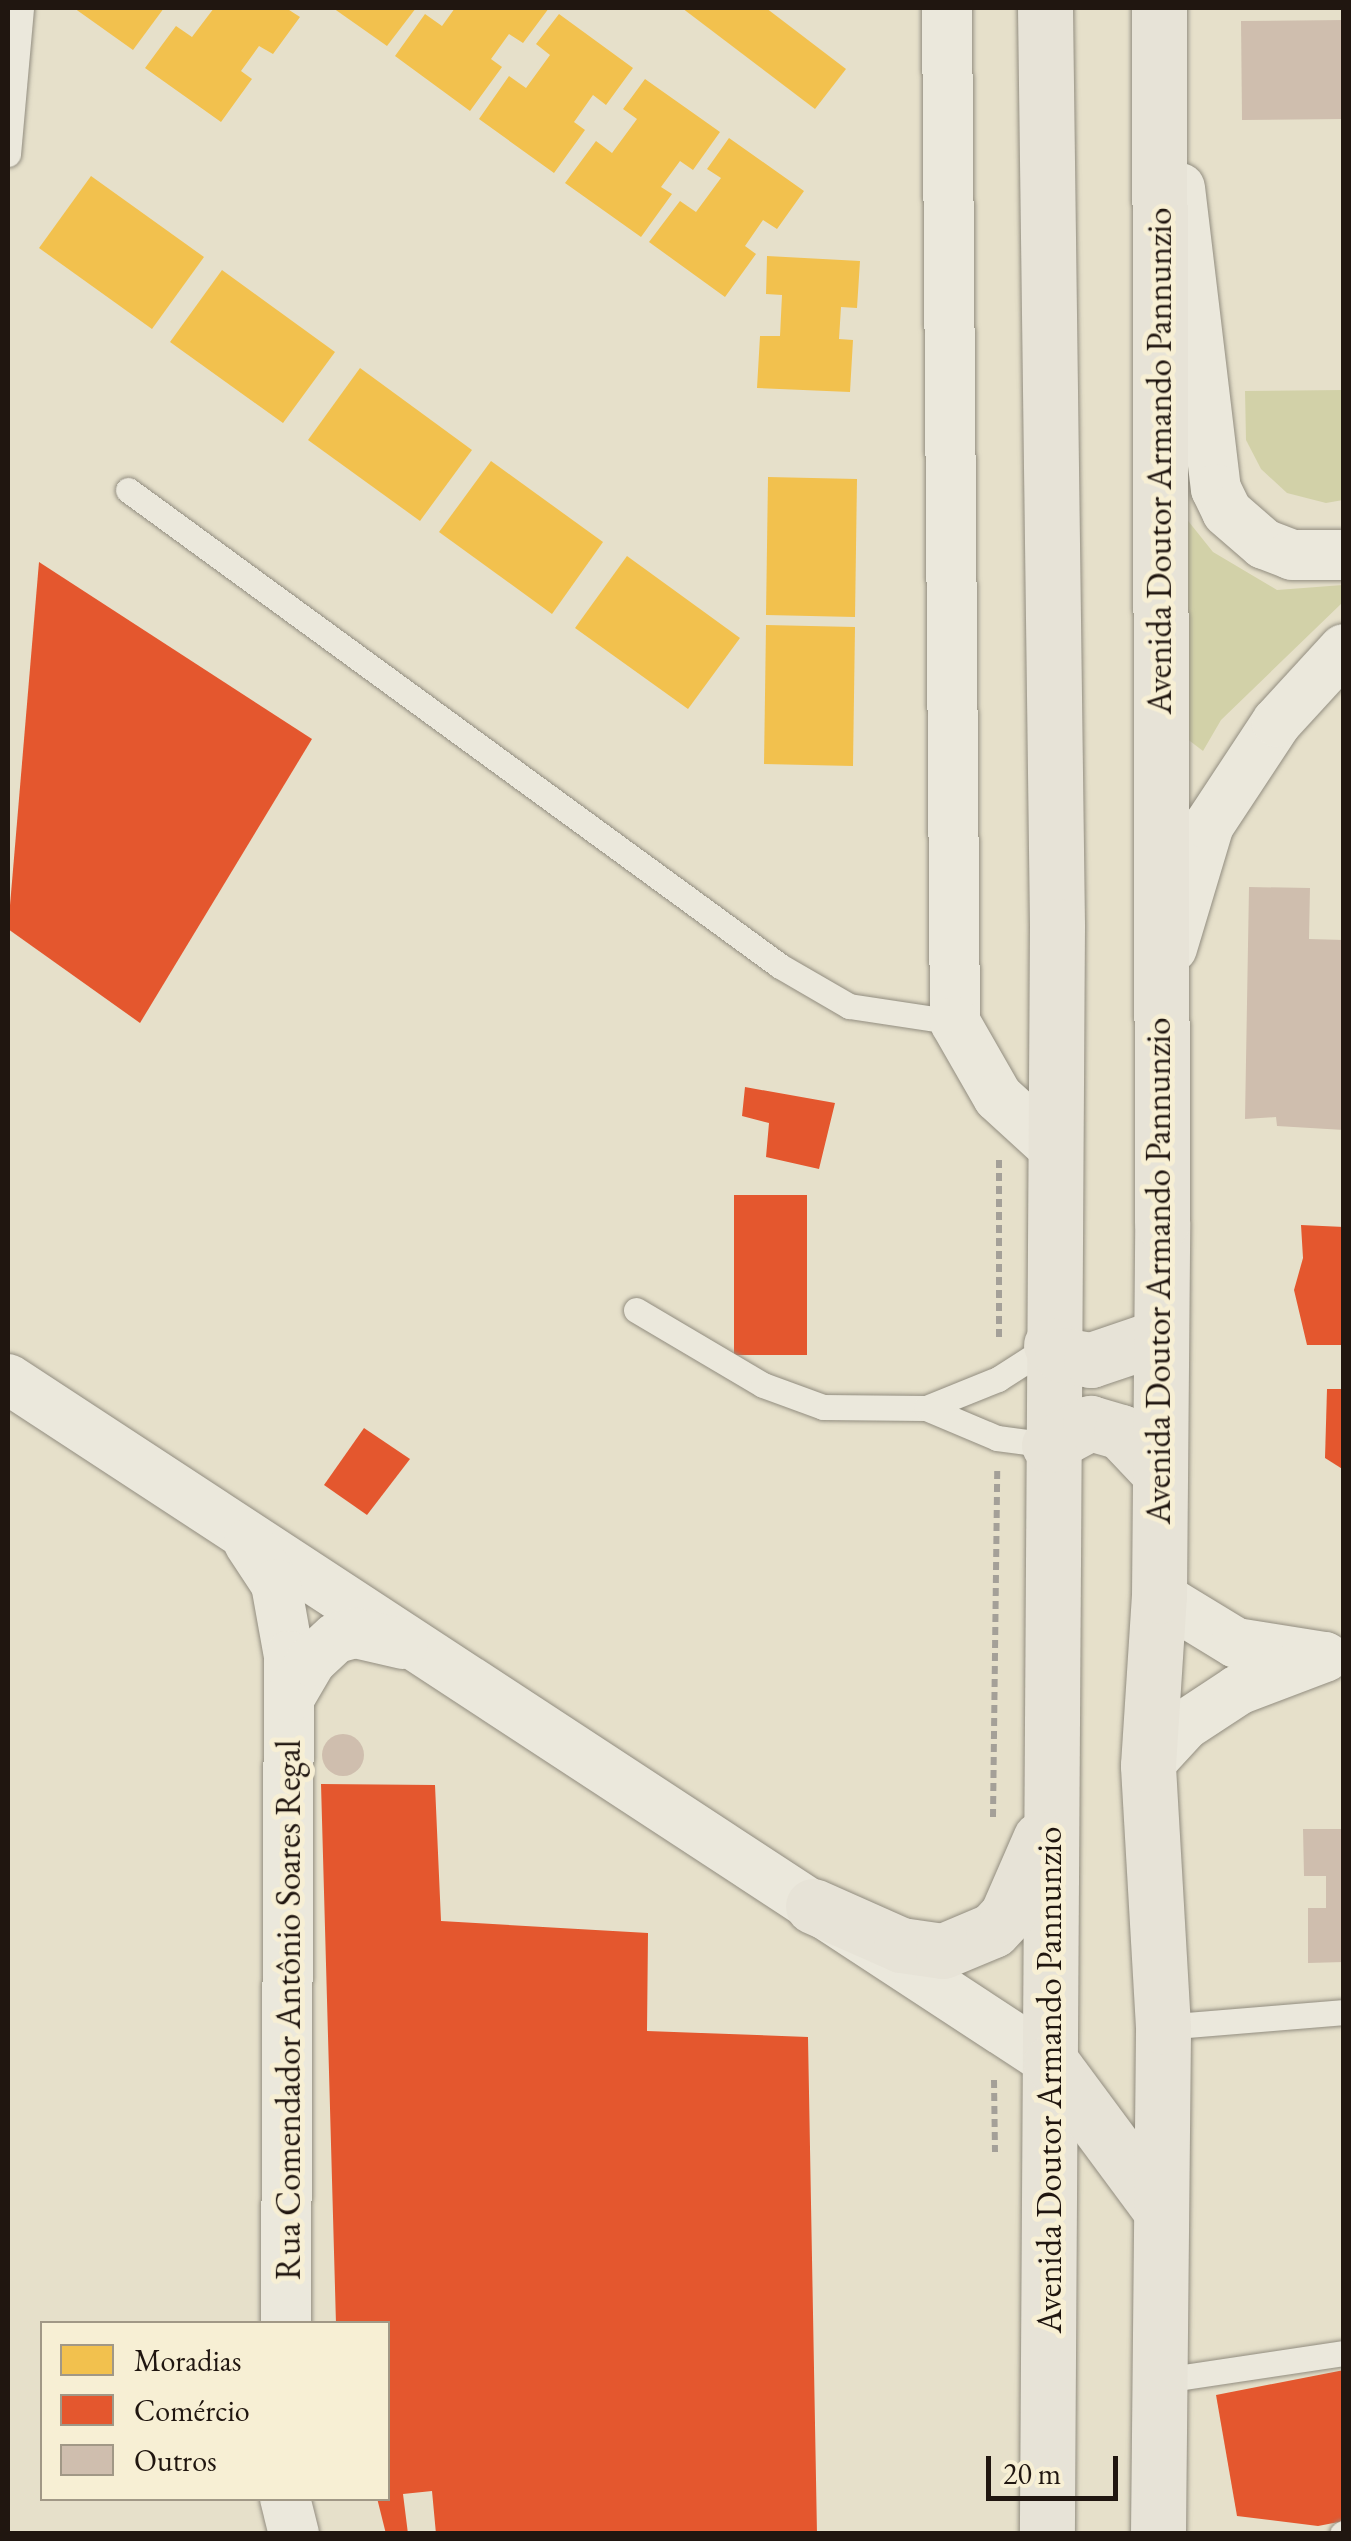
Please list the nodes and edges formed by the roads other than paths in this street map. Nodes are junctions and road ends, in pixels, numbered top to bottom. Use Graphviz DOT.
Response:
graph roads {
  1 [pos="21,8"];
  2 [pos="947,8"];
  3 [pos="1046,8"];
  4 [pos="1161,8"];
  5 [pos="8,154"];
  6 [pos="128,490"];
  7 [pos="1344,555"];
  8 [pos="1344,649"];
  9 [pos="1159,1002"];
  10 [pos="955,1022"];
  11 [pos="1055,1149"];
  12 [pos="636,1310"];
  13 [pos="1159,1337"];
  14 [pos="1051,1345"];
  15 [pos="8,1379"];
  16 [pos="926,1408"];
  17 [pos="1023,1442"];
  18 [pos="1155,1468"];
  19 [pos="243,1534"];
  20 [pos="1158,1596"];
  21 [pos="416,1649"];
  22 [pos="1334,1657"];
  23 [pos="290,1698"];
  24 [pos="1148,1765"];
  25 [pos="1048,1823"];
  26 [pos="813,1906"];
  27 [pos="1344,2012"];
  28 [pos="1163,2028"];
  29 [pos="1051,2062"];
  30 [pos="1159,2208"];
  31 [pos="286,2321"];
  32 [pos="1344,2353"];
  33 [pos="1157,2380"];
  34 [pos="286,2501"];
  35 [pos="294,2534"];
  36 [pos="1048,2534"];
  37 [pos="1158,2534"];
  1 -- 5 [label="lane"];
  2 -- 10 [label="street"];
  3 -- 11 [label="main road, Avenida Doutor Armando Pannunzio"];
  4 -- 7 [label="street"];
  4 -- 9 [label="main road, Avenida Doutor Armando Pannunzio"];
  6 -- 10 [label="lane"];
  8 -- 9 [label="street"];
  9 -- 13 [label="main road, Avenida Doutor Armando Pannunzio"];
  10 -- 11 [label="street"];
  11 -- 14 [label="main road, Avenida Doutor Armando Pannunzio"];
  12 -- 16 [label="lane"];
  13 -- 14 [label="main road"];
  13 -- 18 [label="main road, Avenida Doutor Armando Pannunzio"];
  14 -- 16 [label="lane"];
  14 -- 17 [label="main road, Avenida Doutor Armando Pannunzio"];
  15 -- 19 [label="street"];
  16 -- 17 [label="lane"];
  17 -- 18 [label="main road"];
  17 -- 25 [label="main road, Avenida Doutor Armando Pannunzio"];
  18 -- 20 [label="main road, Avenida Doutor Armando Pannunzio"];
  19 -- 21 [label="street"];
  19 -- 23 [label="street, Rua Comendador Antônio Soares Regal"];
  20 -- 22 [label="street"];
  20 -- 24 [label="main road, Avenida Doutor Armando Pannunzio"];
  21 -- 23 [label="street, Rua Comendador Antônio Soares Regal"];
  21 -- 26 [label="street"];
  22 -- 24 [label="street"];
  23 -- 31 [label="street, Rua Comendador Antônio Soares Regal"];
  24 -- 28 [label="main road, Avenida Doutor Armando Pannunzio"];
  25 -- 26 [label="main road"];
  25 -- 29 [label="main road, Avenida Doutor Armando Pannunzio"];
  26 -- 29 [label="street"];
  27 -- 28 [label="lane"];
  28 -- 30 [label="main road, Avenida Doutor Armando Pannunzio"];
  29 -- 30 [label="main road"];
  29 -- 36 [label="main road, Avenida Doutor Armando Pannunzio"];
  30 -- 33 [label="main road, Avenida Doutor Armando Pannunzio"];
  32 -- 33 [label="lane"];
  33 -- 37 [label="main road, Avenida Doutor Armando Pannunzio"];
  34 -- 35 [label="street"];
}
